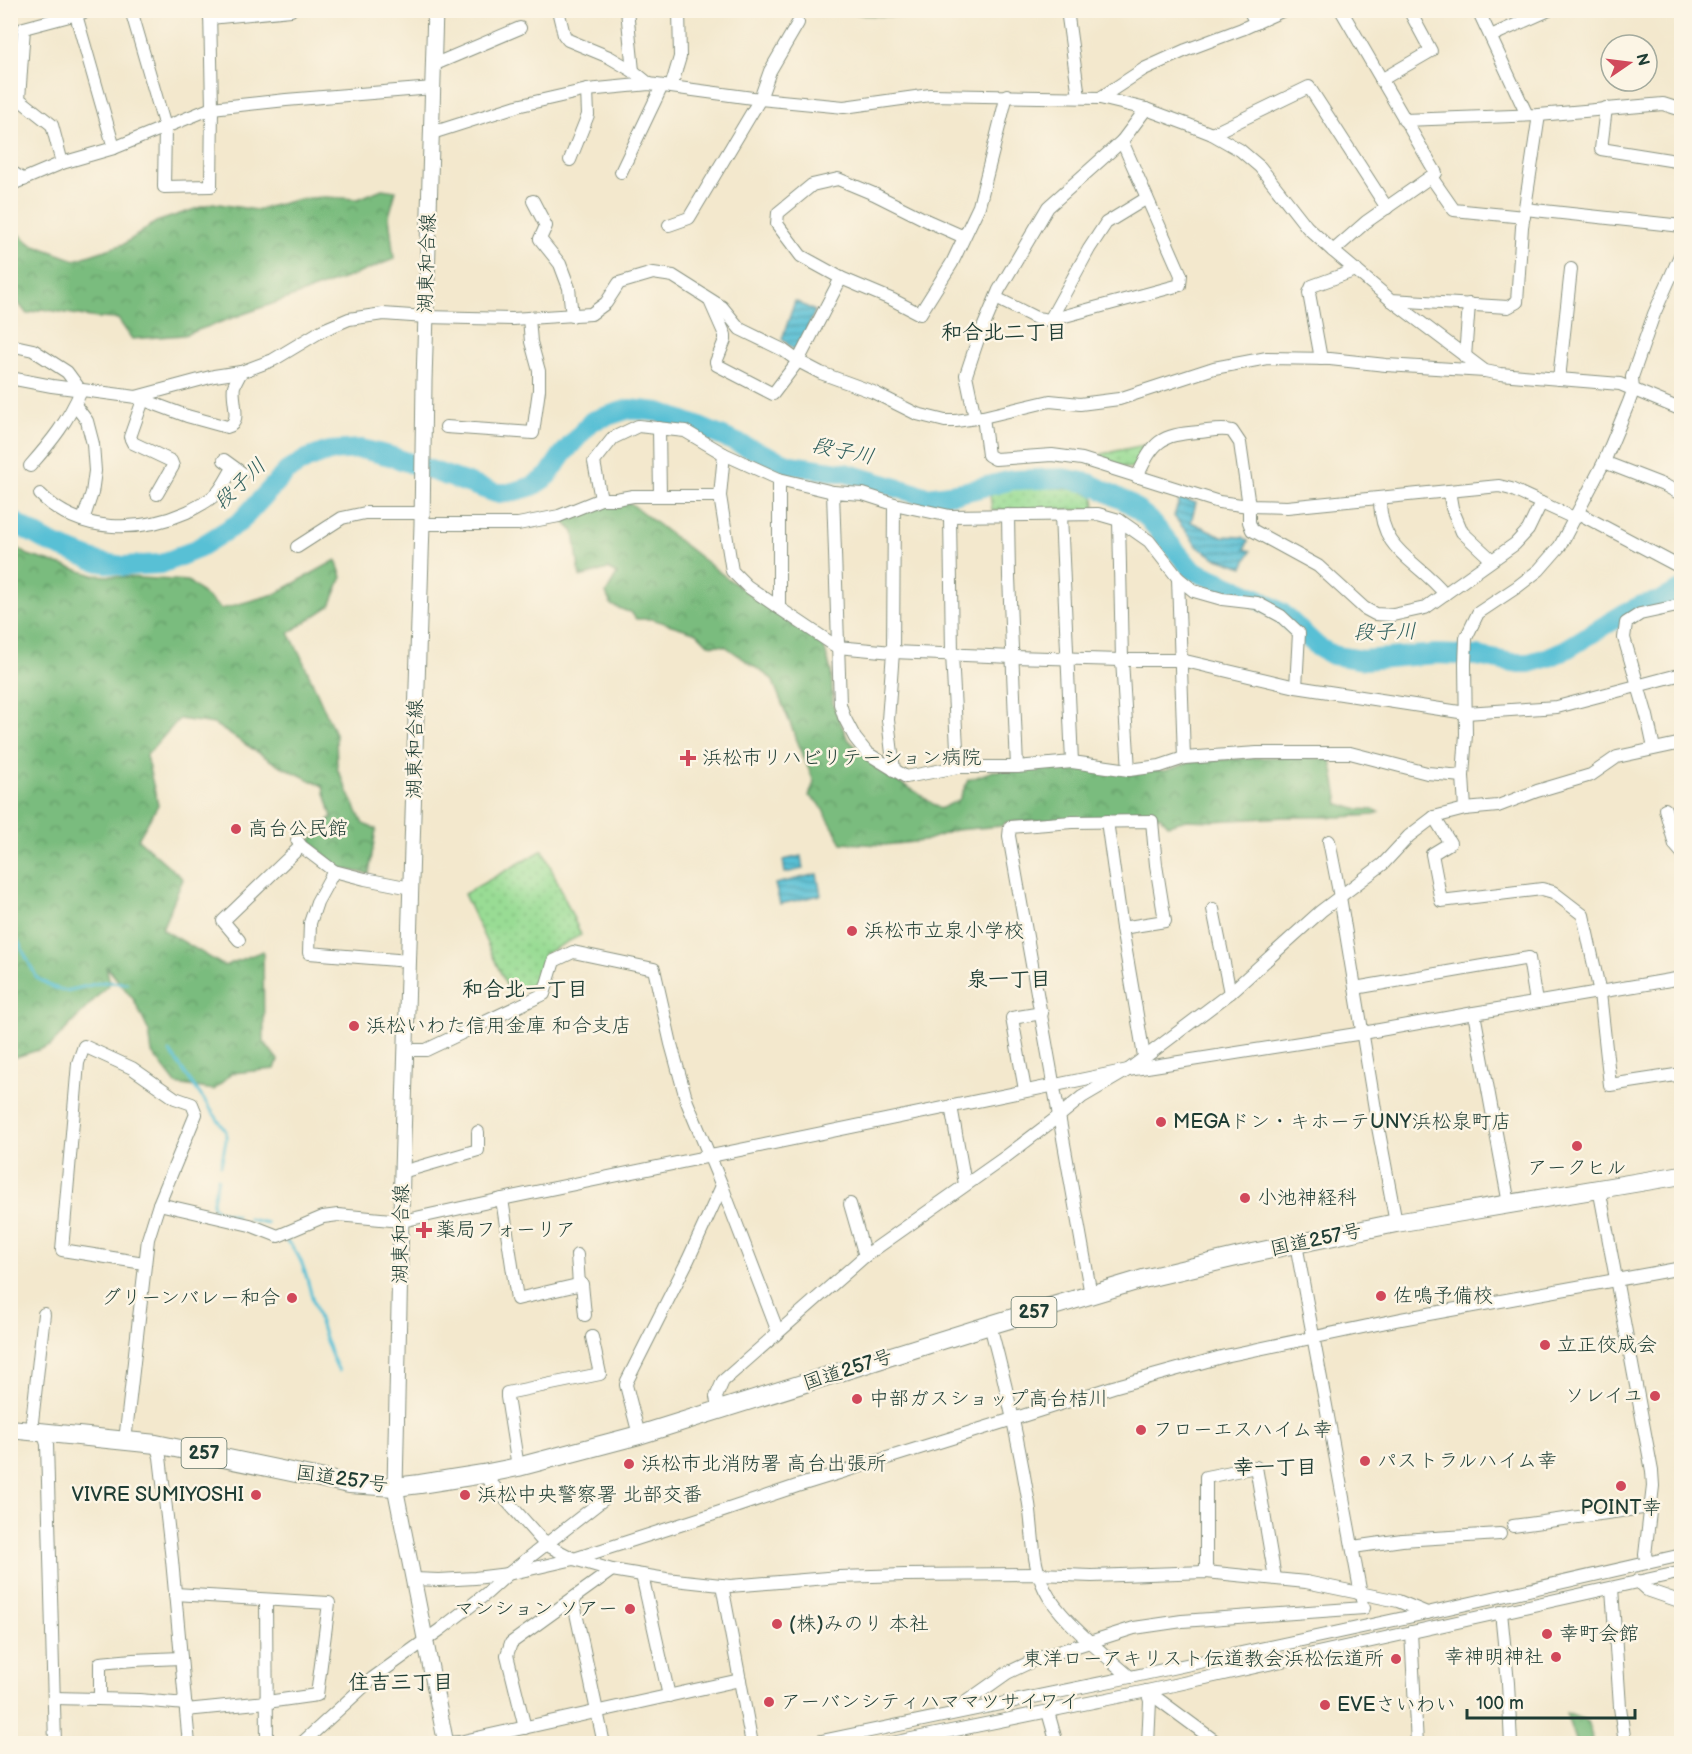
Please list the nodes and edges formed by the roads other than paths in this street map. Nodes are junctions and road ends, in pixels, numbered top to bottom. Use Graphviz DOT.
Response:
graph roads {
  1 [pos="92,10"];
  2 [pos="131,10"];
  3 [pos="291,10"];
  4 [pos="435,10"];
  5 [pos="558,10"];
  6 [pos="627,10"];
  7 [pos="679,10"];
  8 [pos="1067,10"];
  9 [pos="1249,10"];
  10 [pos="1284,10"];
  11 [pos="1341,10"];
  12 [pos="1409,10"];
  13 [pos="1478,10"];
  14 [pos="1549,10"];
  15 [pos="210,14"];
  16 [pos="76,15"];
  17 [pos="798,23"];
  18 [pos="1256,23"];
  19 [pos="520,28"];
  20 [pos="1491,36"];
  21 [pos="433,65"];
  22 [pos="633,71"];
  23 [pos="1382,80"];
  24 [pos="649,84"];
  25 [pos="667,86"];
  26 [pos="433,88"];
  27 [pos="587,90"];
  28 [pos="1007,95"];
  29 [pos="1078,97"];
  30 [pos="1100,98"];
  31 [pos="760,99"];
  32 [pos="212,108"];
  33 [pos="1606,108"];
  34 [pos="1146,110"];
  35 [pos="1682,110"];
  36 [pos="1533,115"];
  37 [pos="1404,120"];
  38 [pos="165,127"];
  39 [pos="432,132"];
  40 [pos="1212,134"];
  41 [pos="1122,141"];
  42 [pos="114,148"];
  43 [pos="570,160"];
  44 [pos="1682,162"];
  45 [pos="62,163"];
  46 [pos="10,171"];
  47 [pos="621,172"];
  48 [pos="1431,177"];
  49 [pos="24,180"];
  50 [pos="10,185"];
  51 [pos="1147,198"];
  52 [pos="532,201"];
  53 [pos="1387,208"];
  54 [pos="1524,213"];
  55 [pos="669,225"];
  56 [pos="1682,226"];
  57 [pos="964,237"];
  58 [pos="1333,251"];
  59 [pos="1682,251"];
  60 [pos="1571,269"];
  61 [pos="1356,270"];
  62 [pos="841,278"];
  63 [pos="996,298"];
  64 [pos="709,299"];
  65 [pos="1391,300"];
  66 [pos="1469,304"];
  67 [pos="572,316"];
  68 [pos="426,317"];
  69 [pos="529,318"];
  70 [pos="1050,320"];
  71 [pos="10,345"];
  72 [pos="1465,357"];
  73 [pos="1321,359"];
  74 [pos="798,362"];
  75 [pos="1485,371"];
  76 [pos="242,372"];
  77 [pos="10,378"];
  78 [pos="1559,379"];
  79 [pos="1633,390"];
  80 [pos="81,391"];
  81 [pos="139,399"];
  82 [pos="75,405"];
  83 [pos="1682,410"];
  84 [pos="979,418"];
  85 [pos="446,427"];
  86 [pos="659,428"];
  87 [pos="724,454"];
  88 [pos="1604,462"];
  89 [pos="30,466"];
  90 [pos="233,467"];
  91 [pos="1137,477"];
  92 [pos="779,479"];
  93 [pos="1449,491"];
  94 [pos="833,492"];
  95 [pos="40,494"];
  96 [pos="157,494"];
  97 [pos="1682,495"];
  98 [pos="660,496"];
  99 [pos="720,496"];
  100 [pos="601,499"];
  101 [pos="1380,499"];
  102 [pos="1541,503"];
  103 [pos="894,504"];
  104 [pos="1249,506"];
  105 [pos="1008,515"];
  106 [pos="1061,515"];
  107 [pos="950,516"];
  108 [pos="1576,516"];
  109 [pos="422,518"];
  110 [pos="83,520"];
  111 [pos="1119,520"];
  112 [pos="297,548"];
  113 [pos="1491,560"];
  114 [pos="1682,563"];
  115 [pos="1178,578"];
  116 [pos="1445,594"];
  117 [pos="1682,605"];
  118 [pos="779,608"];
  119 [pos="837,647"];
  120 [pos="893,652"];
  121 [pos="952,654"];
  122 [pos="1012,657"];
  123 [pos="1068,658"];
  124 [pos="1122,660"];
  125 [pos="1180,660"];
  126 [pos="1682,674"];
  127 [pos="1638,686"];
  128 [pos="1296,687"];
  129 [pos="1466,713"];
  130 [pos="1682,743"];
  131 [pos="1654,748"];
  132 [pos="1184,758"];
  133 [pos="1072,762"];
  134 [pos="958,767"];
  135 [pos="1017,767"];
  136 [pos="894,770"];
  137 [pos="1129,770"];
  138 [pos="1463,776"];
  139 [pos="1465,809"];
  140 [pos="1665,809"];
  141 [pos="1434,817"];
  142 [pos="1107,821"];
  143 [pos="1329,841"];
  144 [pos="1682,853"];
  145 [pos="334,872"];
  146 [pos="411,888"];
  147 [pos="1340,897"];
  148 [pos="1213,909"];
  149 [pos="1122,928"];
  150 [pos="239,940"];
  151 [pos="409,961"];
  152 [pos="1682,978"];
  153 [pos="1355,987"];
  154 [pos="1230,993"];
  155 [pos="1600,993"];
  156 [pos="1536,1002"];
  157 [pos="1042,1013"];
  158 [pos="1474,1013"];
  159 [pos="1363,1033"];
  160 [pos="406,1050"];
  161 [pos="1144,1056"];
  162 [pos="1128,1070"];
  163 [pos="1682,1074"];
  164 [pos="1054,1084"];
  165 [pos="1025,1090"];
  166 [pos="951,1106"];
  167 [pos="1059,1116"];
  168 [pos="478,1132"];
  169 [pos="710,1156"];
  170 [pos="402,1172"];
  171 [pos="1682,1175"];
  172 [pos="965,1184"];
  173 [pos="722,1186"];
  174 [pos="1599,1188"];
  175 [pos="502,1199"];
  176 [pos="159,1204"];
  177 [pos="850,1204"];
  178 [pos="1509,1204"];
  179 [pos="402,1221"];
  180 [pos="1396,1223"];
  181 [pos="1296,1244"];
  182 [pos="577,1255"];
  183 [pos="865,1256"];
  184 [pos="144,1263"];
  185 [pos="1682,1268"];
  186 [pos="1617,1280"];
  187 [pos="579,1285"];
  188 [pos="1091,1295"];
  189 [pos="44,1314"];
  190 [pos="585,1315"];
  191 [pos="990,1325"];
  192 [pos="778,1332"];
  193 [pos="592,1337"];
  194 [pos="1313,1338"];
  195 [pos="719,1411"];
  196 [pos="1012,1419"];
  197 [pos="10,1429"];
  198 [pos="37,1431"];
  199 [pos="639,1435"];
  200 [pos="125,1441"];
  201 [pos="156,1444"];
  202 [pos="519,1467"];
  203 [pos="483,1474"];
  204 [pos="395,1487"];
  205 [pos="604,1499"];
  206 [pos="1650,1507"];
  207 [pos="1513,1526"];
  208 [pos="1500,1534"];
  209 [pos="545,1544"];
  210 [pos="1353,1546"];
  211 [pos="1682,1555"];
  212 [pos="574,1559"];
  213 [pos="1648,1562"];
  214 [pos="612,1570"];
  215 [pos="1206,1572"];
  216 [pos="1682,1572"];
  217 [pos="508,1574"];
  218 [pos="1038,1574"];
  219 [pos="642,1575"];
  220 [pos="1275,1578"];
  221 [pos="414,1580"];
  222 [pos="1637,1581"];
  223 [pos="722,1585"];
  224 [pos="1612,1588"];
  225 [pos="1361,1593"];
  226 [pos="175,1594"];
  227 [pos="573,1599"];
  228 [pos="266,1600"];
  229 [pos="1682,1602"];
  230 [pos="1364,1608"];
  231 [pos="1501,1612"];
  232 [pos="1427,1613"];
  233 [pos="1368,1626"];
  234 [pos="1412,1632"];
  235 [pos="426,1639"];
  236 [pos="1090,1642"];
  237 [pos="181,1658"];
  238 [pos="1130,1677"];
  239 [pos="740,1680"];
  240 [pos="1147,1691"];
  241 [pos="669,1696"];
  242 [pos="54,1698"];
  243 [pos="100,1699"];
  244 [pos="267,1702"];
  245 [pos="186,1707"];
  246 [pos="597,1712"];
  247 [pos="1048,1712"];
  248 [pos="952,1714"];
  249 [pos="525,1728"];
  250 [pos="55,1743"];
  251 [pos="189,1743"];
  252 [pos="267,1743"];
  253 [pos="301,1743"];
  254 [pos="446,1743"];
  255 [pos="604,1743"];
  256 [pos="752,1743"];
  257 [pos="807,1743"];
  258 [pos="887,1743"];
  259 [pos="1057,1743"];
  260 [pos="1148,1743"];
  261 [pos="1219,1743"];
  262 [pos="1418,1743"];
  263 [pos="1511,1743"];
  264 [pos="1625,1743"];
  1 -- 16 [label="street"];
  2 -- 38 [label="street"];
  3 -- 15 [label="street"];
  4 -- 21 [label="main road, 湖東和合線"];
  5 -- 22 [label="street"];
  6 -- 22 [label="street"];
  7 -- 25 [label="street"];
  8 -- 29 [label="street"];
  9 -- 18 [label="street"];
  10 -- 18 [label="street"];
  11 -- 23 [label="street"];
  12 -- 23 [label="street"];
  13 -- 20 [label="street"];
  14 -- 20 [label="street"];
  15 -- 32 [label="street"];
  16 -- 42 [label="street"];
  16 -- 45 [label="street"];
  17 -- 31 [label="street"];
  18 -- 30 [label="street"];
  19 -- 21 [label="street"];
  20 -- 36 [label="street"];
  21 -- 26 [label="main road, 湖東和合線"];
  22 -- 24 [label="street"];
  23 -- 37 [label="street"];
  24 -- 25 [label="street"];
  24 -- 27 [label="street"];
  25 -- 31 [label="street"];
  25 -- 47 [label="street"];
  26 -- 32 [label="street"];
  26 -- 39 [label="main road, 湖東和合線"];
  27 -- 39 [label="street"];
  27 -- 43 [label="street"];
  28 -- 29 [label="street"];
  28 -- 31 [label="street"];
  28 -- 57 [label="street"];
  29 -- 30 [label="street"];
  30 -- 34 [label="street"];
  31 -- 55 [label="street"];
  32 -- 38 [label="street"];
  32 -- 38 [label="street"];
  33 -- 35 [label="street"];
  33 -- 36 [label="street"];
  33 -- 44 [label="street"];
  34 -- 40 [label="street"];
  34 -- 41 [label="street"];
  36 -- 37 [label="street"];
  36 -- 54 [label="street"];
  37 -- 48 [label="street"];
  38 -- 42 [label="street"];
  39 -- 68 [label="main road, 湖東和合線"];
  40 -- 53 [label="street"];
  40 -- 58 [label="street"];
  41 -- 51 [label="street"];
  41 -- 63 [label="street"];
  42 -- 45 [label="street"];
  45 -- 49 [label="street"];
  46 -- 49 [label="street"];
  48 -- 53 [label="street"];
  48 -- 54 [label="street"];
  49 -- 50 [label="street"];
  51 -- 70 [label="street"];
  51 -- 70 [label="street"];
  52 -- 67 [label="street"];
  53 -- 58 [label="street"];
  54 -- 56 [label="street"];
  54 -- 66 [label="street"];
  57 -- 62 [label="street"];
  57 -- 62 [label="street"];
  58 -- 61 [label="street"];
  59 -- 79 [label="street"];
  60 -- 78 [label="street"];
  61 -- 65 [label="street"];
  61 -- 73 [label="street"];
  62 -- 74 [label="street"];
  63 -- 70 [label="street"];
  63 -- 84 [label="street"];
  64 -- 67 [label="street"];
  64 -- 74 [label="street"];
  64 -- 74 [label="street"];
  65 -- 66 [label="street"];
  65 -- 72 [label="street"];
  66 -- 72 [label="street"];
  67 -- 69 [label="street"];
  68 -- 69 [label="street"];
  68 -- 76 [label="street"];
  68 -- 109 [label="main road, 湖東和合線"];
  69 -- 85 [label="street"];
  71 -- 80 [label="street"];
  72 -- 75 [label="street"];
  73 -- 75 [label="street"];
  73 -- 84 [label="street"];
  74 -- 84 [label="street"];
  75 -- 78 [label="street"];
  76 -- 81 [label="street"];
  76 -- 81 [label="street"];
  77 -- 80 [label="street"];
  78 -- 79 [label="street"];
  79 -- 83 [label="street"];
  79 -- 88 [label="street"];
  80 -- 81 [label="street"];
  80 -- 82 [label="street"];
  81 -- 96 [label="street"];
  82 -- 89 [label="street"];
  82 -- 110 [label="street"];
  84 -- 91 [label="street"];
  86 -- 87 [label="street"];
  86 -- 98 [label="street"];
  86 -- 100 [label="street"];
  87 -- 92 [label="street"];
  87 -- 99 [label="street"];
  88 -- 97 [label="street"];
  88 -- 108 [label="street"];
  90 -- 110 [label="street"];
  91 -- 104 [label="street"];
  91 -- 104 [label="street"];
  92 -- 94 [label="street"];
  92 -- 118 [label="street"];
  93 -- 101 [label="street"];
  93 -- 102 [label="street"];
  93 -- 113 [label="street"];
  94 -- 103 [label="street"];
  94 -- 119 [label="street"];
  95 -- 110 [label="street"];
  98 -- 99 [label="street"];
  98 -- 100 [label="street"];
  99 -- 118 [label="street"];
  100 -- 109 [label="street"];
  101 -- 104 [label="street"];
  101 -- 116 [label="street"];
  102 -- 108 [label="street"];
  102 -- 113 [label="street"];
  103 -- 107 [label="street"];
  103 -- 120 [label="street"];
  104 -- 116 [label="street"];
  105 -- 106 [label="street"];
  105 -- 107 [label="street"];
  105 -- 122 [label="street"];
  106 -- 111 [label="street"];
  106 -- 123 [label="street"];
  107 -- 121 [label="street"];
  108 -- 114 [label="street"];
  108 -- 129 [label="street"];
  109 -- 112 [label="street"];
  109 -- 146 [label="main road, 湖東和合線"];
  111 -- 115 [label="street"];
  111 -- 124 [label="street"];
  113 -- 116 [label="street"];
  115 -- 125 [label="street"];
  115 -- 128 [label="street"];
  117 -- 127 [label="street"];
  118 -- 119 [label="street"];
  119 -- 120 [label="street"];
  119 -- 136 [label="street"];
  120 -- 121 [label="street"];
  120 -- 136 [label="street"];
  121 -- 122 [label="street"];
  121 -- 134 [label="street"];
  122 -- 123 [label="street"];
  122 -- 135 [label="street"];
  123 -- 124 [label="street"];
  123 -- 133 [label="street"];
  124 -- 125 [label="street"];
  124 -- 137 [label="street"];
  125 -- 128 [label="street"];
  125 -- 132 [label="street"];
  126 -- 127 [label="street"];
  127 -- 129 [label="street"];
  127 -- 131 [label="street"];
  128 -- 129 [label="street"];
  129 -- 138 [label="street"];
  130 -- 131 [label="street"];
  131 -- 139 [label="street"];
  132 -- 137 [label="street"];
  132 -- 138 [label="street"];
  133 -- 135 [label="street"];
  133 -- 137 [label="street"];
  134 -- 135 [label="street"];
  134 -- 136 [label="street"];
  138 -- 139 [label="street"];
  139 -- 141 [label="street"];
  140 -- 144 [label="street"];
  141 -- 147 [label="street"];
  141 -- 155 [label="street"];
  142 -- 149 [label="street"];
  142 -- 149 [label="street"];
  142 -- 157 [label="street"];
  143 -- 147 [label="street"];
  145 -- 146 [label="street"];
  145 -- 150 [label="street"];
  145 -- 151 [label="street"];
  146 -- 151 [label="main road, 湖東和合線"];
  147 -- 153 [label="street"];
  147 -- 154 [label="street"];
  148 -- 154 [label="street"];
  149 -- 161 [label="street"];
  151 -- 160 [label="main road, 湖東和合線"];
  152 -- 155 [label="street"];
  153 -- 156 [label="street"];
  153 -- 159 [label="street"];
  154 -- 161 [label="street"];
  155 -- 156 [label="street"];
  155 -- 163 [label="street"];
  156 -- 158 [label="street"];
  157 -- 164 [label="street"];
  157 -- 165 [label="street"];
  158 -- 159 [label="street"];
  158 -- 178 [label="street"];
  159 -- 162 [label="street"];
  159 -- 180 [label="street"];
  160 -- 169 [label="street"];
  160 -- 170 [label="main road, 湖東和合線"];
  161 -- 162 [label="street"];
  162 -- 164 [label="street"];
  162 -- 167 [label="street"];
  164 -- 165 [label="street"];
  164 -- 167 [label="street"];
  165 -- 166 [label="street"];
  166 -- 169 [label="street"];
  166 -- 172 [label="street"];
  167 -- 172 [label="street"];
  167 -- 188 [label="street"];
  168 -- 170 [label="street"];
  169 -- 173 [label="street"];
  169 -- 175 [label="street"];
  170 -- 179 [label="main road, 湖東和合線"];
  171 -- 174 [label="highway, 国道257号 / 257"];
  172 -- 183 [label="street"];
  173 -- 192 [label="street"];
  173 -- 199 [label="street"];
  174 -- 178 [label="highway, 国道257号 / 257"];
  174 -- 186 [label="street"];
  175 -- 179 [label="street"];
  175 -- 187 [label="street"];
  176 -- 179 [label="street"];
  176 -- 184 [label="street"];
  176 -- 184 [label="street"];
  177 -- 183 [label="street"];
  178 -- 180 [label="highway, 国道257号 / 257"];
  179 -- 204 [label="main road, 湖東和合線"];
  180 -- 181 [label="highway, 国道257号 / 257"];
  181 -- 188 [label="highway, 国道257号 / 257"];
  181 -- 194 [label="street"];
  182 -- 187 [label="street"];
  183 -- 192 [label="street"];
  184 -- 200 [label="street"];
  185 -- 186 [label="street"];
  186 -- 194 [label="street"];
  186 -- 206 [label="street"];
  187 -- 190 [label="street"];
  188 -- 191 [label="highway, 国道257号 / 257"];
  189 -- 198 [label="street"];
  191 -- 195 [label="highway, 国道257号 / 257"];
  191 -- 196 [label="street"];
  192 -- 195 [label="street"];
  193 -- 202 [label="street"];
  194 -- 196 [label="street"];
  194 -- 210 [label="street"];
  195 -- 199 [label="highway, 国道257号 / 257"];
  196 -- 212 [label="street"];
  196 -- 218 [label="street"];
  197 -- 198 [label="highway, 国道257号 / 257"];
  198 -- 200 [label="highway, 国道257号 / 257"];
  198 -- 242 [label="street"];
  199 -- 202 [label="highway, 国道257号 / 257"];
  200 -- 201 [label="highway, 国道257号 / 257"];
  201 -- 204 [label="highway, 国道257号 / 257"];
  201 -- 226 [label="street"];
  202 -- 203 [label="highway, 国道257号 / 257"];
  203 -- 204 [label="highway, 国道257号 / 257"];
  203 -- 209 [label="street"];
  204 -- 221 [label="main road, 湖東和合線"];
  205 -- 209 [label="street"];
  206 -- 207 [label="street"];
  206 -- 213 [label="street"];
  208 -- 210 [label="street"];
  209 -- 212 [label="street"];
  209 -- 217 [label="street"];
  210 -- 225 [label="street"];
  211 -- 213 [label="street"];
  212 -- 214 [label="street"];
  212 -- 217 [label="street"];
  213 -- 232 [label="street"];
  214 -- 219 [label="street"];
  214 -- 227 [label="street"];
  215 -- 218 [label="street"];
  215 -- 220 [label="street"];
  215 -- 220 [label="street"];
  216 -- 222 [label="street"];
  217 -- 221 [label="street"];
  217 -- 235 [label="street"];
  218 -- 223 [label="street"];
  218 -- 236 [label="street"];
  219 -- 223 [label="street"];
  219 -- 241 [label="street"];
  220 -- 225 [label="street"];
  221 -- 235 [label="main road, 湖東和合線"];
  222 -- 224 [label="street"];
  222 -- 229 [label="street"];
  223 -- 239 [label="street"];
  224 -- 231 [label="street"];
  224 -- 264 [label="street"];
  225 -- 230 [label="street"];
  225 -- 232 [label="street"];
  226 -- 228 [label="street"];
  226 -- 237 [label="street"];
  227 -- 246 [label="street"];
  227 -- 249 [label="street"];
  228 -- 244 [label="street"];
  228 -- 244 [label="street"];
  230 -- 233 [label="street"];
  230 -- 236 [label="street"];
  231 -- 234 [label="street"];
  231 -- 263 [label="street"];
  232 -- 233 [label="street"];
  233 -- 238 [label="street"];
  234 -- 240 [label="street"];
  234 -- 262 [label="street"];
  235 -- 253 [label="street"];
  235 -- 254 [label="main road, 湖東和合線"];
  236 -- 238 [label="street"];
  236 -- 248 [label="street"];
  237 -- 243 [label="street"];
  237 -- 245 [label="street"];
  238 -- 248 [label="street"];
  239 -- 241 [label="street"];
  239 -- 256 [label="street"];
  240 -- 247 [label="street"];
  240 -- 260 [label="street"];
  240 -- 261 [label="street"];
  241 -- 246 [label="street"];
  242 -- 243 [label="street"];
  242 -- 250 [label="street"];
  243 -- 245 [label="street"];
  244 -- 245 [label="street"];
  244 -- 252 [label="street"];
  245 -- 251 [label="street"];
  246 -- 249 [label="street"];
  246 -- 255 [label="street"];
  247 -- 258 [label="street"];
  247 -- 259 [label="street"];
  248 -- 257 [label="street"];
  249 -- 254 [label="street"];
}
